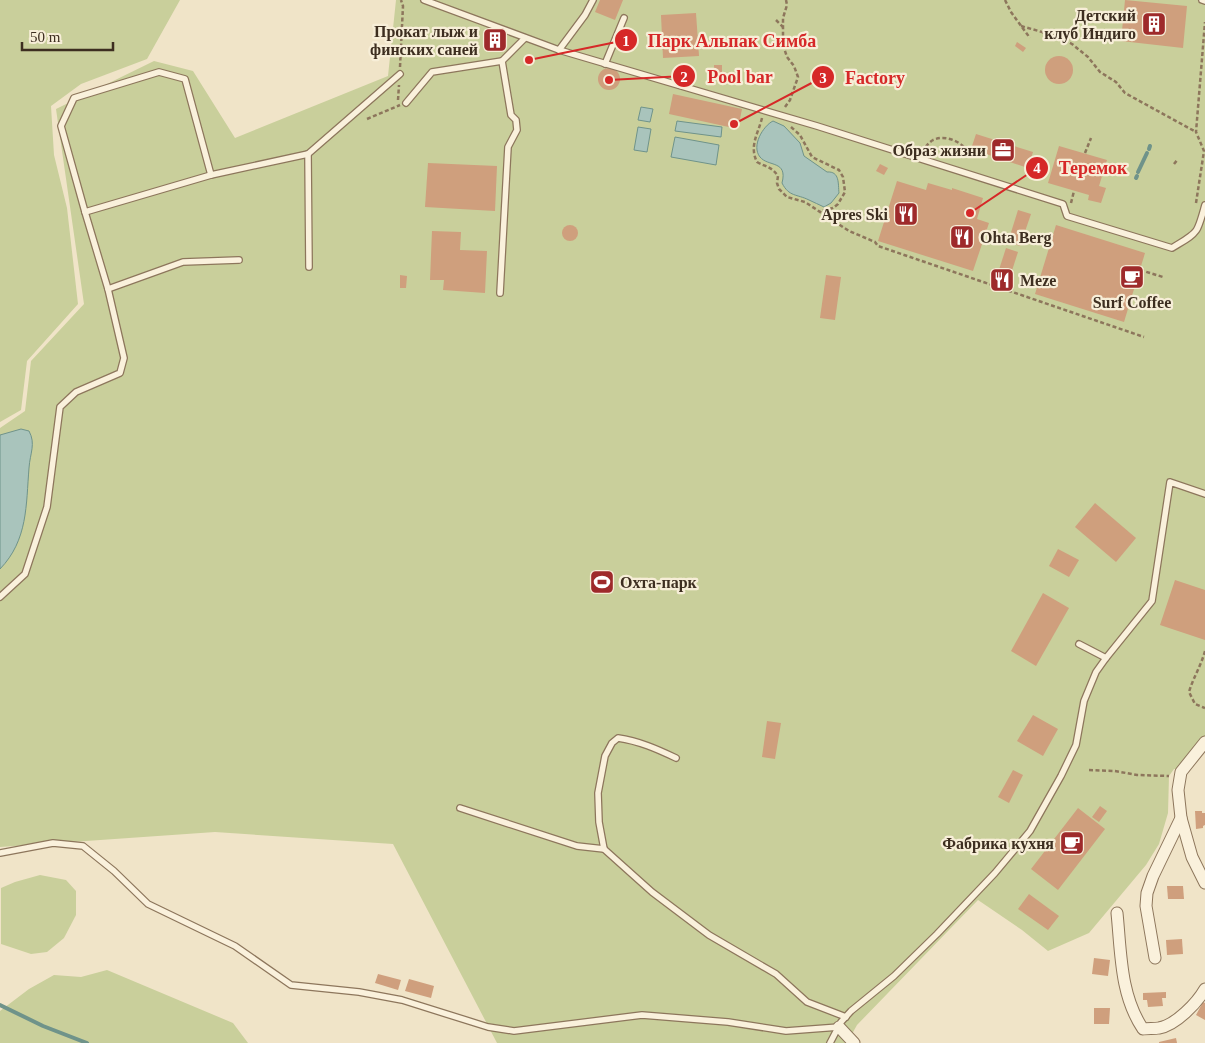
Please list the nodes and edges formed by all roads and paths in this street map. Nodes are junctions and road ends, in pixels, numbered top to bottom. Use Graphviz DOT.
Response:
graph roads {
  1 [pos="401,0"];
  2 [pos="424,0"];
  3 [pos="593,0"];
  4 [pos="786,0"];
  5 [pos="1005,0"];
  6 [pos="624,18"];
  7 [pos="776,20"];
  8 [pos="1205,22"];
  9 [pos="1021,26"];
  10 [pos="783,27"];
  11 [pos="524,38"];
  12 [pos="1030,38"];
  13 [pos="559,50"];
  14 [pos="502,61"];
  15 [pos="606,64"];
  16 [pos="400,74"];
  17 [pos="406,103"];
  18 [pos="398,106"];
  19 [pos="776,114"];
  20 [pos="367,119"];
  21 [pos="766,120"];
  22 [pos="786,124"];
  23 [pos="1196,132"];
  24 [pos="1091,138"];
  25 [pos="969,153"];
  26 [pos="1085,153"];
  27 [pos="308,154"];
  28 [pos="916,158"];
  29 [pos="1178,159"];
  30 [pos="1174,164"];
  31 [pos="211,175"];
  32 [pos="1205,205"];
  33 [pos="1195,206"];
  34 [pos="819,211"];
  35 [pos="85,212"];
  36 [pos="239,260"];
  37 [pos="309,267"];
  38 [pos="1140,270"];
  39 [pos="1163,277"];
  40 [pos="108,289"];
  41 [pos="500,293"];
  42 [pos="1144,337"];
  43 [pos="1205,494"];
  44 [pos="0,598"];
  45 [pos="1079,644"];
  46 [pos="1205,651"];
  47 [pos="1106,658"];
  48 [pos="1205,708"];
  49 [pos="1205,742"];
  50 [pos="676,758"];
  51 [pos="1089,770"];
  52 [pos="1180,778"];
  53 [pos="460,808"];
  54 [pos="1181,818"];
  55 [pos="604,849"];
  56 [pos="0,853"];
  57 [pos="1205,883"];
  58 [pos="1117,913"];
  59 [pos="1155,958"];
  60 [pos="1205,989"];
  61 [pos="846,1016"];
  62 [pos="839,1027"];
  63 [pos="830,1043"];
  64 [pos="854,1043"];
  1 -- 16 [label="path"];
  2 -- 11 [label="lane"];
  3 -- 13 [label="lane"];
  4 -- 10 [label="path"];
  5 -- 9 [label="path"];
  6 -- 15 [label="lane"];
  7 -- 10 [label="path"];
  8 -- 23 [label="path"];
  9 -- 12 [label="path"];
  9 -- 23 [label="path"];
  10 -- 19 [label="path"];
  11 -- 13 [label="lane"];
  11 -- 14 [label="lane"];
  13 -- 15 [label="lane"];
  14 -- 17 [label="lane"];
  14 -- 41 [label="lane"];
  15 -- 19 [label="lane"];
  16 -- 18 [label="path"];
  16 -- 27 [label="lane"];
  17 -- 18 [label="path"];
  18 -- 20 [label="path"];
  19 -- 28 [label="lane"];
  21 -- 34 [label="path"];
  22 -- 34 [label="path"];
  23 -- 33 [label="path"];
  24 -- 26 [label="path"];
  25 -- 28 [label="path"];
  27 -- 31 [label="lane"];
  27 -- 37 [label="lane"];
  28 -- 32 [label="lane"];
  29 -- 30 [label="path"];
  31 -- 35 [label="lane"];
  31 -- 35 [label="lane"];
  34 -- 42 [label="path"];
  35 -- 40 [label="lane"];
  36 -- 40 [label="lane"];
  38 -- 39 [label="path"];
  40 -- 44 [label="lane"];
  43 -- 47 [label="lane"];
  45 -- 47 [label="lane"];
  46 -- 48 [label="path"];
  47 -- 61 [label="lane"];
  49 -- 52 [label="street"];
  50 -- 55 [label="lane"];
  51 -- 52 [label="path"];
  52 -- 54 [label="street"];
  53 -- 55 [label="lane"];
  54 -- 57 [label="street"];
  54 -- 59 [label="street"];
  55 -- 61 [label="lane"];
  56 -- 62 [label="lane"];
  58 -- 60 [label="street"];
  61 -- 62 [label="lane"];
  62 -- 63 [label="lane"];
  62 -- 64 [label="street"];
}
